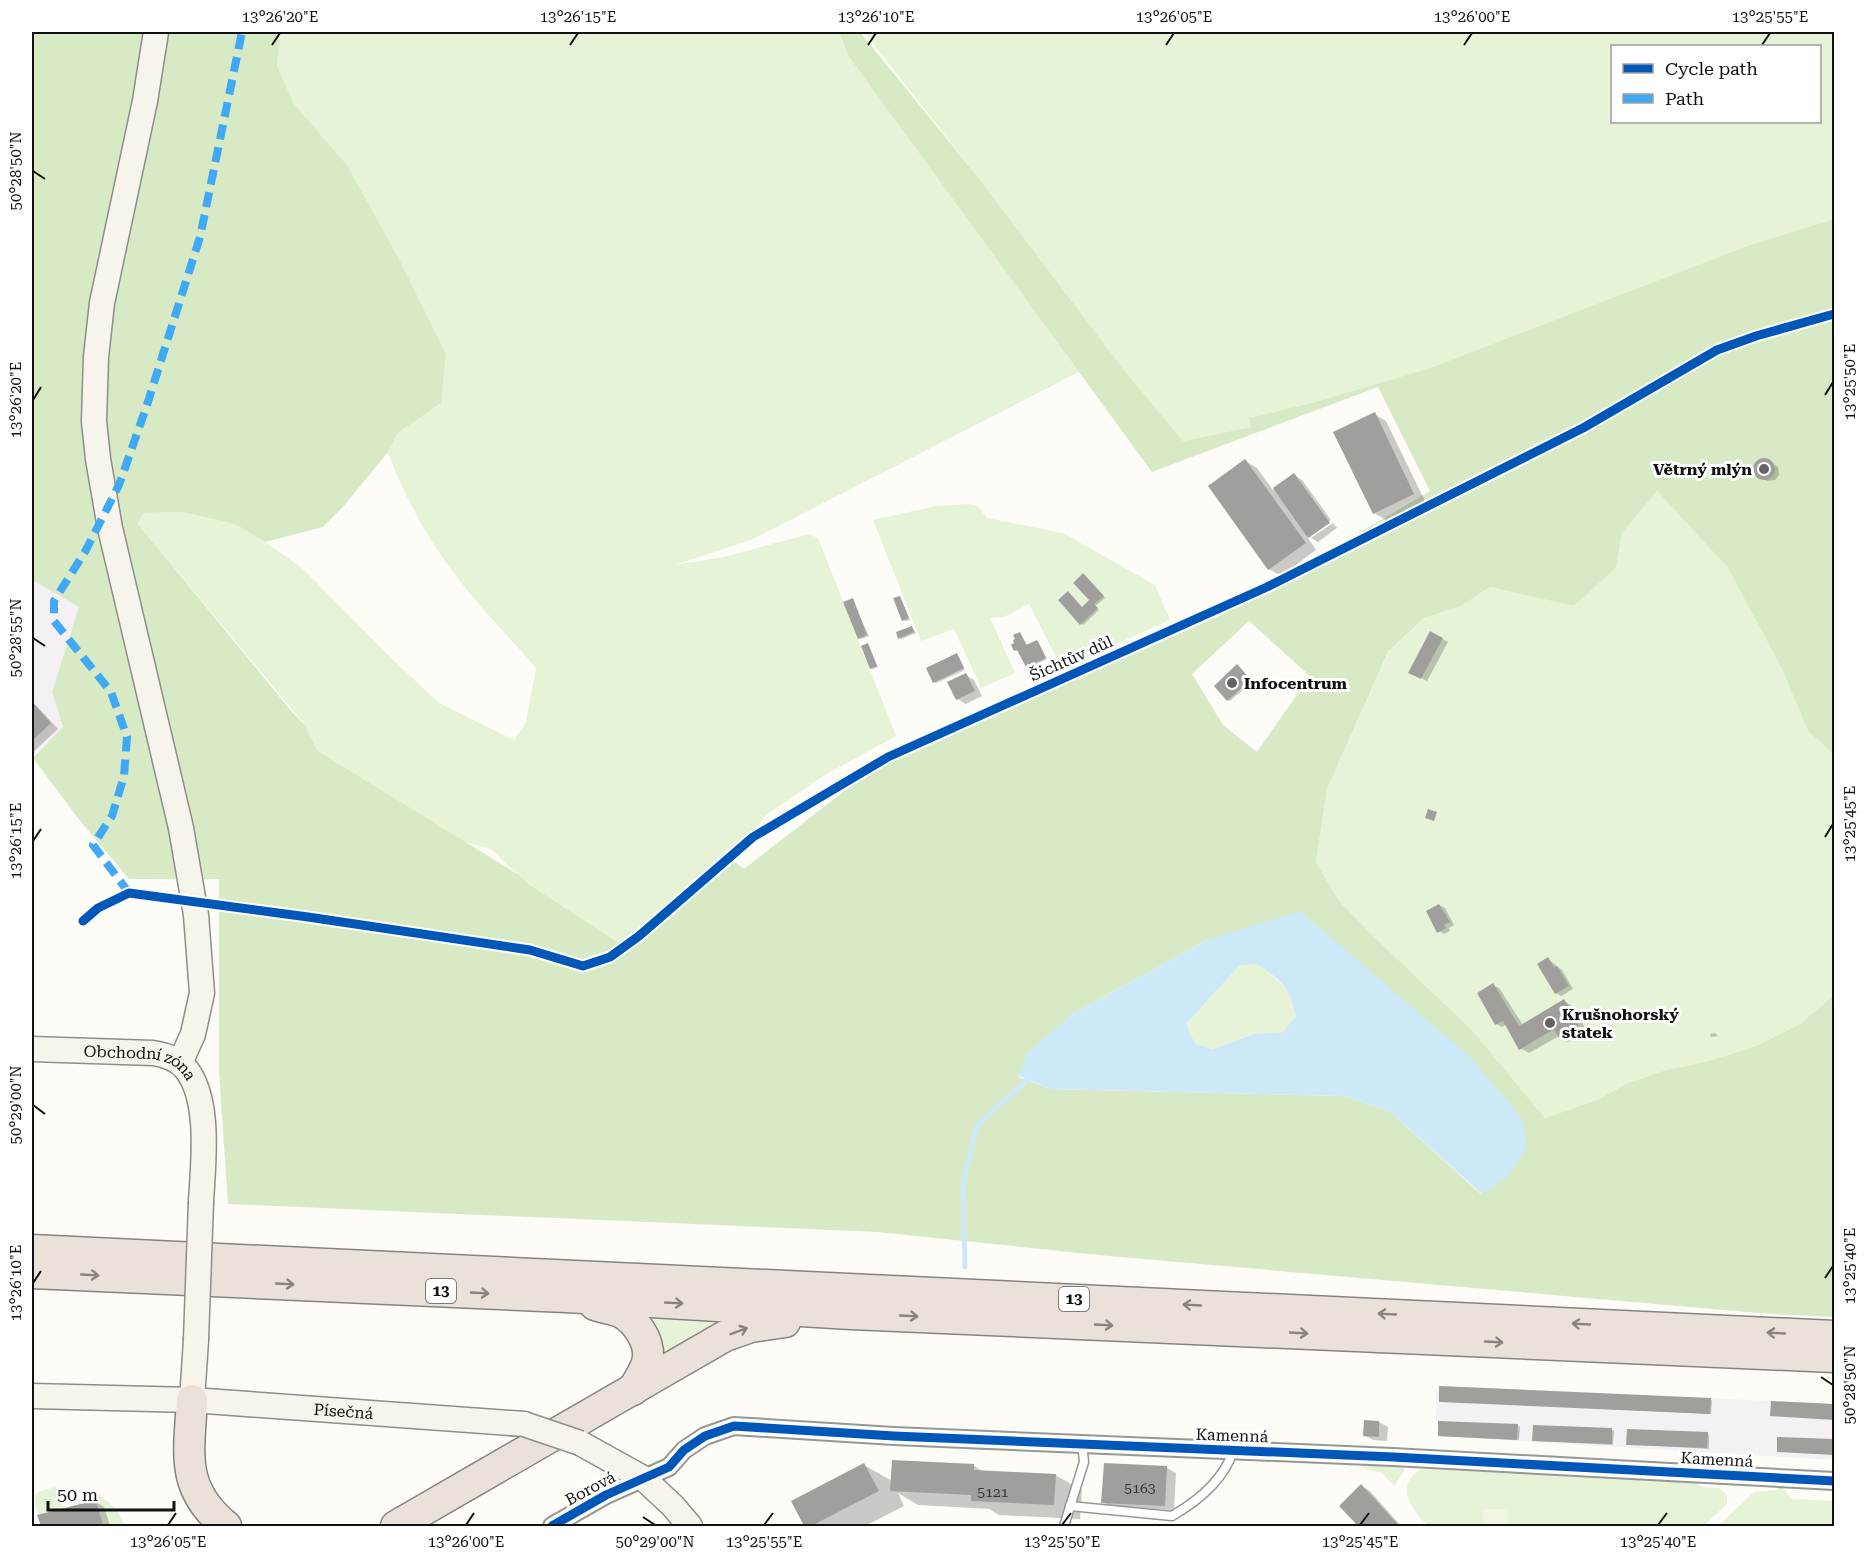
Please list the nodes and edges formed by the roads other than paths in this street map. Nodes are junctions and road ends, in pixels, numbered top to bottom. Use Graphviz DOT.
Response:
graph roads {
  1 [pos="156,32"];
  2 [pos="32,1049"];
  3 [pos="180,1063"];
  4 [pos="32,1250"];
  5 [pos="32,1273"];
  6 [pos="566,1297"];
  7 [pos="851,1314"];
  8 [pos="1834,1336"];
  9 [pos="1834,1357"];
  10 [pos="633,1390"];
  11 [pos="32,1396"];
  12 [pos="192,1400"];
  13 [pos="1082,1444"];
  14 [pos="1233,1451"];
  15 [pos="643,1478"];
  16 [pos="1834,1481"];
  17 [pos="1070,1506"];
  18 [pos="226,1527"];
  19 [pos="396,1527"];
  20 [pos="552,1527"];
  21 [pos="690,1527"];
  22 [pos="1064,1527"];
  1 -- 3 [label="street"];
  2 -- 3 [label="street, Obchodní zóna"];
  3 -- 12 [label="street, Obchodní zóna, bridge"];
  8 -- 4 [label="highway, 13, one-way"];
  5 -- 6 [label="highway, 13, one-way"];
  6 -- 7 [label="highway, 13, one-way"];
  6 -- 10 [label="highway"];
  7 -- 9 [label="highway, 13, one-way"];
  10 -- 7 [label="highway, one-way"];
  10 -- 19 [label="highway"];
  11 -- 12 [label="street, Písečná"];
  12 -- 15 [label="street, Písečná, bridge"];
  12 -- 18 [label="highway"];
  13 -- 14 [label="street, Kamenná"];
  13 -- 15 [label="street, Kamenná"];
  13 -- 17 [label="lane"];
  14 -- 16 [label="street, Kamenná"];
  14 -- 17 [label="lane"];
  15 -- 20 [label="street, Borová"];
  15 -- 21 [label="street"];
  17 -- 22 [label="lane"];
}
